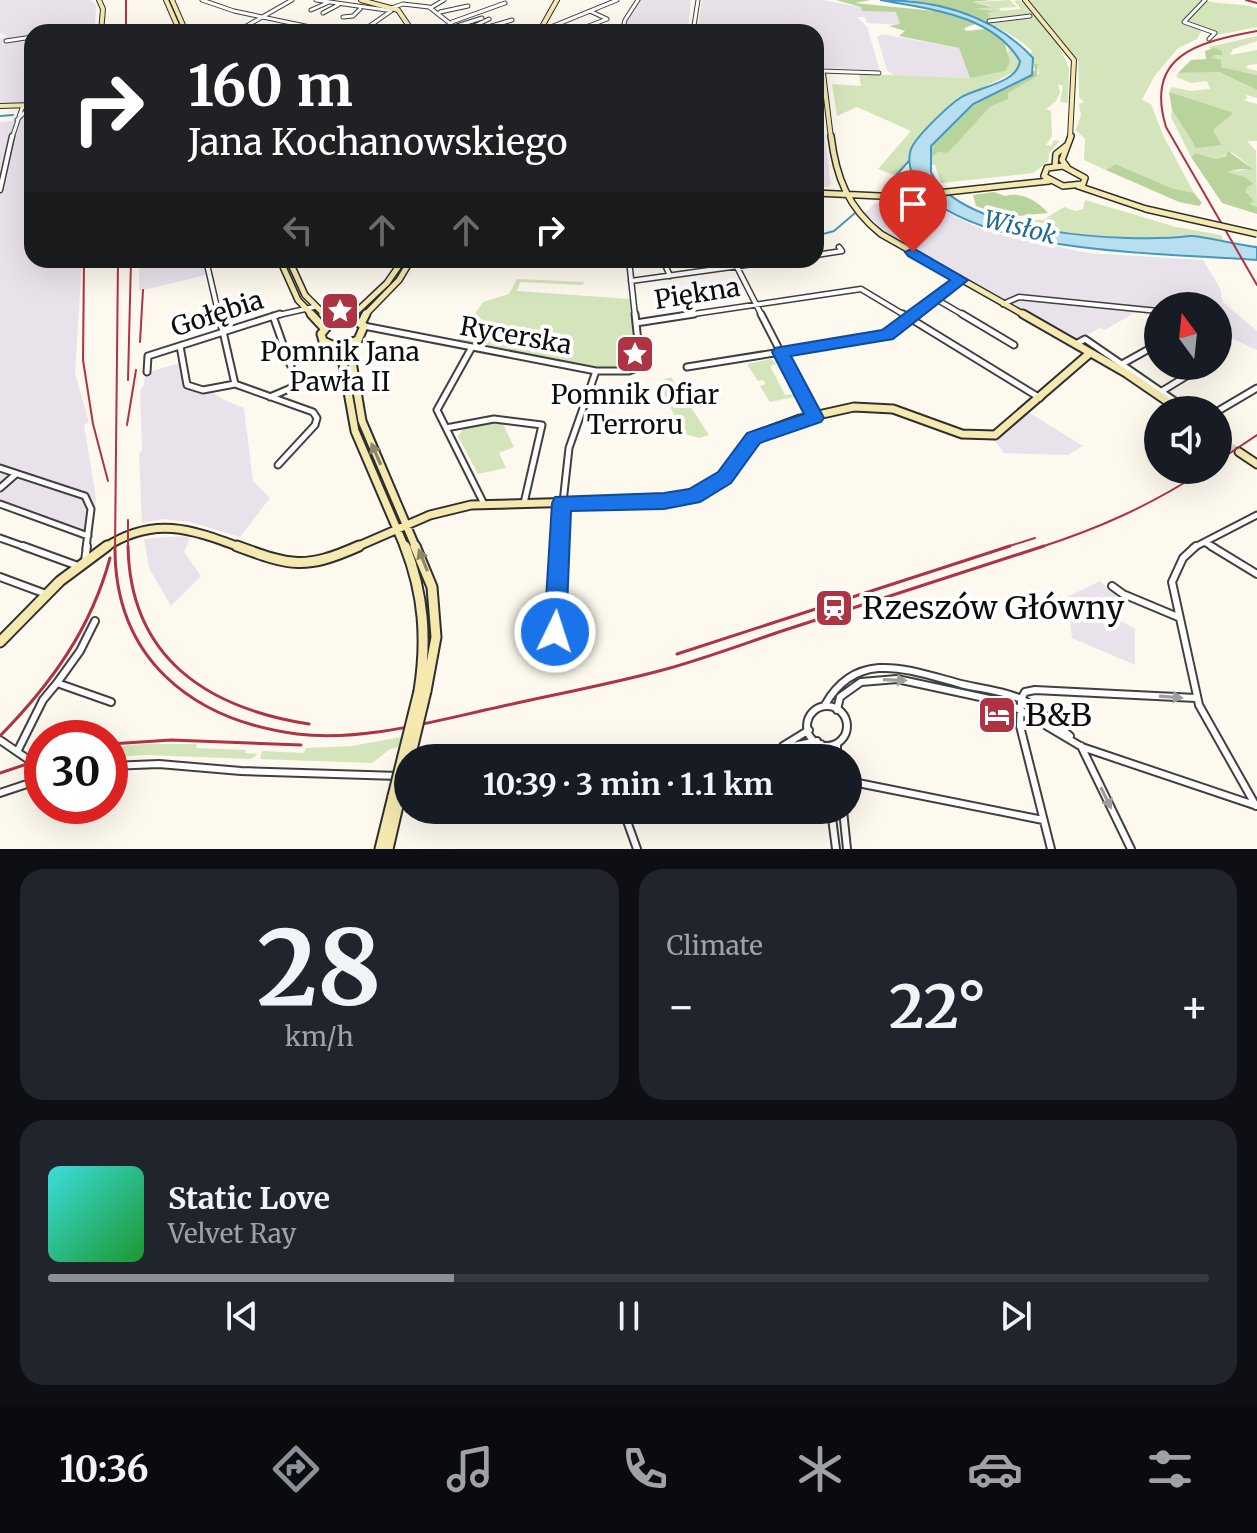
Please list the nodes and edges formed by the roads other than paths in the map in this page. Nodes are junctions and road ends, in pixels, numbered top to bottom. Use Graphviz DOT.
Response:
graph roads {
  1 [pos="99,0"];
  2 [pos="169,0"];
  3 [pos="202,0"];
  4 [pos="292,0"];
  5 [pos="316,0"];
  6 [pos="361,0"];
  7 [pos="409,0"];
  8 [pos="431,0"];
  9 [pos="444,0"];
  10 [pos="638,0"];
  11 [pos="698,0"];
  12 [pos="1025,0"];
  13 [pos="1205,0"];
  14 [pos="559,1"];
  15 [pos="617,1"];
  16 [pos="328,3"];
  17 [pos="505,3"];
  18 [pos="403,4"];
  19 [pos="339,5"];
  20 [pos="425,6"];
  21 [pos="468,6"];
  22 [pos="431,7"];
  23 [pos="360,8"];
  24 [pos="311,10"];
  25 [pos="391,10"];
  26 [pos="591,11"];
  27 [pos="612,12"];
  28 [pos="323,13"];
  29 [pos="439,13"];
  30 [pos="603,16"];
  31 [pos="1030,16"];
  32 [pos="261,17"];
  33 [pos="343,17"];
  34 [pos="483,18"];
  35 [pos="489,19"];
  36 [pos="512,20"];
  37 [pos="989,21"];
  38 [pos="102,24"];
  39 [pos="180,24"];
  40 [pos="249,24"];
  41 [pos="295,24"];
  42 [pos="372,24"];
  43 [pos="408,24"];
  44 [pos="454,24"];
  45 [pos="477,24"];
  46 [pos="498,24"];
  47 [pos="547,24"];
  48 [pos="547,24"];
  49 [pos="561,24"];
  50 [pos="594,24"];
  51 [pos="624,24"];
  52 [pos="694,24"];
  53 [pos="24,38"];
  54 [pos="1209,39"];
  55 [pos="6,41"];
  56 [pos="824,70"];
  57 [pos="879,73"];
  58 [pos="824,97"];
  59 [pos="0,107"];
  60 [pos="24,107"];
  61 [pos="24,107"];
  62 [pos="24,112"];
  63 [pos="1068,145"];
  64 [pos="1055,166"];
  65 [pos="1067,167"];
  66 [pos="1047,178"];
  67 [pos="1085,182"];
  68 [pos="1078,186"];
  69 [pos="0,190"];
  70 [pos="824,192"];
  71 [pos="842,194"];
  72 [pos="1147,207"];
  73 [pos="1257,232"];
  74 [pos="839,247"];
  75 [pos="824,254"];
  76 [pos="208,268"];
  77 [pos="284,268"];
  78 [pos="293,268"];
  79 [pos="399,268"];
  80 [pos="404,268"];
  81 [pos="630,268"];
  82 [pos="666,268"];
  83 [pos="730,268"];
  84 [pos="738,268"];
  85 [pos="670,276"];
  86 [pos="298,280"];
  87 [pos="961,280"];
  88 [pos="631,281"];
  89 [pos="290,282"];
  90 [pos="391,284"];
  91 [pos="936,299"];
  92 [pos="756,304"];
  93 [pos="1003,304"];
  94 [pos="303,307"];
  95 [pos="314,307"];
  96 [pos="1144,310"];
  97 [pos="273,316"];
  98 [pos="350,317"];
  99 [pos="910,319"];
  100 [pos="336,320"];
  101 [pos="636,323"];
  102 [pos="363,324"];
  103 [pos="324,328"];
  104 [pos="223,332"];
  105 [pos="389,332"];
  106 [pos="362,336"];
  107 [pos="353,343"];
  108 [pos="1075,344"];
  109 [pos="1014,345"];
  110 [pos="180,346"];
  111 [pos="337,347"];
  112 [pos="472,347"];
  113 [pos="781,352"];
  114 [pos="1144,352"];
  115 [pos="1090,353"];
  116 [pos="1122,364"];
  117 [pos="687,367"];
  118 [pos="596,371"];
  119 [pos="147,372"];
  120 [pos="1180,380"];
  121 [pos="235,384"];
  122 [pos="1257,388"];
  123 [pos="1162,391"];
  124 [pos="1158,396"];
  125 [pos="1169,396"];
  126 [pos="269,397"];
  127 [pos="1040,398"];
  128 [pos="1232,403"];
  129 [pos="815,418"];
  130 [pos="446,428"];
  131 [pos="1239,452"];
  132 [pos="1257,464"];
  133 [pos="278,465"];
  134 [pos="0,468"];
  135 [pos="16,474"];
  136 [pos="0,488"];
  137 [pos="524,503"];
  138 [pos="562,503"];
  139 [pos="0,504"];
  140 [pos="484,504"];
  141 [pos="1257,515"];
  142 [pos="408,525"];
  143 [pos="398,529"];
  144 [pos="88,536"];
  145 [pos="0,538"];
  146 [pos="1206,543"];
  147 [pos="82,564"];
  148 [pos="1257,574"];
  149 [pos="0,577"];
  150 [pos="1112,586"];
  151 [pos="46,594"];
  152 [pos="1179,617"];
  153 [pos="95,621"];
  154 [pos="555,632"];
  155 [pos="0,642"];
  156 [pos="57,683"];
  157 [pos="423,691"];
  158 [pos="1196,698"];
  159 [pos="1021,699"];
  160 [pos="111,702"];
  161 [pos="825,705"];
  162 [pos="1019,708"];
  163 [pos="837,710"];
  164 [pos="809,730"];
  165 [pos="0,740"];
  166 [pos="819,742"];
  167 [pos="409,744"];
  168 [pos="413,744"];
  169 [pos="785,744"];
  170 [pos="800,744"];
  171 [pos="837,744"];
  172 [pos="1082,747"];
  173 [pos="18,750"];
  174 [pos="24,756"];
  175 [pos="128,765"];
  176 [pos="394,777"];
  177 [pos="862,784"];
  178 [pos="24,785"];
  179 [pos="0,793"];
  180 [pos="394,803"];
  181 [pos="1257,806"];
  182 [pos="394,809"];
  183 [pos="1043,820"];
  184 [pos="628,824"];
  185 [pos="833,824"];
  186 [pos="844,824"];
  187 [pos="380,849"];
  188 [pos="388,849"];
  189 [pos="637,849"];
  190 [pos="836,849"];
  191 [pos="847,849"];
  192 [pos="1051,849"];
  193 [pos="1131,849"];
  1 -- 38 [label="main road"];
  2 -- 39 [label="main road"];
  3 -- 32 [label="street"];
  4 -- 32 [label="street"];
  5 -- 16 [label="street"];
  6 -- 25 [label="main road"];
  7 -- 18 [label="street"];
  8 -- 20 [label="street"];
  9 -- 22 [label="street"];
  10 -- 51 [label="street"];
  11 -- 52 [label="street"];
  12 -- 63 [label="main road"];
  13 -- 54 [label="street"];
  14 -- 47 [label="main road"];
  14 -- 48 [label="main road"];
  15 -- 26 [label="street"];
  16 -- 19 [label="street"];
  16 -- 24 [label="street"];
  17 -- 44 [label="street"];
  18 -- 20 [label="street"];
  18 -- 25 [label="street"];
  19 -- 23 [label="street"];
  19 -- 28 [label="street"];
  20 -- 22 [label="street"];
  21 -- 29 [label="street"];
  22 -- 29 [label="street"];
  23 -- 25 [label="street"];
  23 -- 33 [label="street"];
  25 -- 42 [label="street"];
  25 -- 43 [label="main road"];
  26 -- 30 [label="street"];
  26 -- 49 [label="street"];
  27 -- 30 [label="street"];
  29 -- 44 [label="street"];
  30 -- 50 [label="street"];
  31 -- 37 [label="street"];
  32 -- 40 [label="street"];
  32 -- 41 [label="street"];
  34 -- 44 [label="street"];
  35 -- 45 [label="street"];
  36 -- 46 [label="street"];
  53 -- 55 [label="street"];
  56 -- 57 [label="street"];
  58 -- 71 [label="main road"];
  59 -- 60 [label="main road"];
  59 -- 61 [label="main road"];
  62 -- 69 [label="street"];
  63 -- 64 [label="main road"];
  63 -- 65 [label="main road"];
  64 -- 65 [label="main road"];
  64 -- 66 [label="main road"];
  65 -- 67 [label="main road"];
  66 -- 68 [label="main road"];
  66 -- 71 [label="main road"];
  67 -- 68 [label="main road"];
  67 -- 72 [label="main road"];
  68 -- 72 [label="main road"];
  70 -- 71 [label="main road"];
  71 -- 87 [label="main road"];
  72 -- 73 [label="main road, bridge"];
  74 -- 75 [label="street"];
  76 -- 104 [label="street"];
  77 -- 89 [label="main road"];
  78 -- 86 [label="main road"];
  79 -- 90 [label="main road"];
  80 -- 90 [label="main road"];
  81 -- 88 [label="street"];
  82 -- 85 [label="street"];
  83 -- 85 [label="street"];
  84 -- 92 [label="street"];
  85 -- 88 [label="street"];
  86 -- 89 [label="main road"];
  86 -- 95 [label="main road"];
  87 -- 91 [label="street"];
  87 -- 93 [label="main road"];
  88 -- 101 [label="street"];
  89 -- 94 [label="main road"];
  90 -- 98 [label="main road"];
  90 -- 102 [label="main road"];
  91 -- 99 [label="street"];
  91 -- 109 [label="street"];
  92 -- 99 [label="street, Piękna"];
  92 -- 101 [label="street, Piękna"];
  92 -- 113 [label="street"];
  93 -- 96 [label="street"];
  93 -- 108 [label="main road"];
  94 -- 95 [label="street, Gołębia"];
  94 -- 97 [label="street, Gołębia"];
  94 -- 103 [label="main road"];
  95 -- 100 [label="main road"];
  97 -- 104 [label="street, Gołębia"];
  97 -- 126 [label="street"];
  98 -- 100 [label="main road"];
  98 -- 102 [label="main road"];
  99 -- 113 [label="street"];
  99 -- 127 [label="street"];
  100 -- 103 [label="main road"];
  101 -- 118 [label="street, Rycerska"];
  102 -- 105 [label="street, Rycerska"];
  102 -- 106 [label="main road"];
  103 -- 111 [label="main road"];
  104 -- 110 [label="street, Gołębia"];
  104 -- 121 [label="street"];
  105 -- 106 [label="street, Rycerska"];
  105 -- 112 [label="street, Rycerska"];
  106 -- 107 [label="main road"];
  107 -- 111 [label="main road"];
  142 -- 107 [label="main road, one-way"];
  108 -- 115 [label="main road"];
  108 -- 116 [label="street"];
  110 -- 119 [label="street, Gołębia"];
  110 -- 121 [label="street"];
  111 -- 143 [label="main road"];
  112 -- 118 [label="street, Rycerska"];
  112 -- 130 [label="street"];
  113 -- 117 [label="street"];
  113 -- 129 [label="street"];
  114 -- 116 [label="street"];
  115 -- 124 [label="main road"];
  115 -- 127 [label="main road"];
  116 -- 123 [label="street"];
  118 -- 138 [label="street"];
  120 -- 123 [label="street"];
  121 -- 126 [label="street"];
  122 -- 128 [label="street"];
  123 -- 125 [label="street"];
  126 -- 133 [label="street"];
  127 -- 129 [label="main road"];
  129 -- 138 [label="main road"];
  130 -- 137 [label="street"];
  130 -- 140 [label="street"];
  131 -- 132 [label="main road"];
  134 -- 135 [label="street"];
  135 -- 136 [label="street"];
  135 -- 144 [label="street"];
  137 -- 138 [label="main road"];
  137 -- 140 [label="main road"];
  138 -- 154 [label="street"];
  139 -- 144 [label="street"];
  140 -- 142 [label="main road"];
  141 -- 146 [label="street"];
  142 -- 143 [label="main road"];
  157 -- 142 [label="main road, one-way"];
  143 -- 147 [label="main road"];
  143 -- 157 [label="main road"];
  144 -- 147 [label="street"];
  145 -- 147 [label="street"];
  146 -- 148 [label="street"];
  146 -- 152 [label="street"];
  147 -- 151 [label="main road"];
  149 -- 151 [label="street"];
  150 -- 152 [label="street"];
  151 -- 155 [label="main road"];
  152 -- 158 [label="street"];
  153 -- 156 [label="street"];
  156 -- 160 [label="street"];
  156 -- 173 [label="street"];
  157 -- 167 [label="main road, bridge"];
  157 -- 168 [label="main road, bridge"];
  159 -- 158 [label="street, one-way"];
  158 -- 181 [label="street"];
  159 -- 161 [label="street"];
  159 -- 162 [label="street"];
  159 -- 172 [label="street"];
  161 -- 163 [label="street"];
  161 -- 164 [label="street"];
  163 -- 162 [label="street, one-way"];
  162 -- 172 [label="street"];
  162 -- 183 [label="street"];
  163 -- 171 [label="street"];
  164 -- 166 [label="street"];
  164 -- 169 [label="street"];
  165 -- 173 [label="street"];
  166 -- 170 [label="street"];
  166 -- 171 [label="street"];
  172 -- 181 [label="street"];
  172 -- 193 [label="street, one-way"];
  173 -- 174 [label="street"];
  175 -- 176 [label="street"];
  177 -- 183 [label="street"];
  178 -- 179 [label="street"];
  180 -- 187 [label="main road"];
  182 -- 188 [label="main road"];
  183 -- 192 [label="street"];
  184 -- 189 [label="street"];
  185 -- 190 [label="street"];
  186 -- 191 [label="street"];
}
